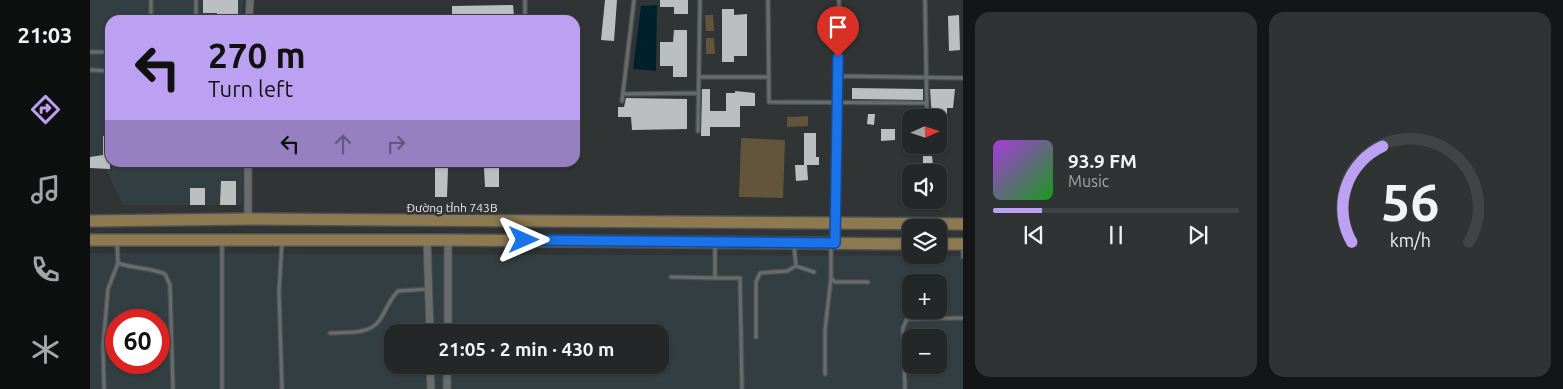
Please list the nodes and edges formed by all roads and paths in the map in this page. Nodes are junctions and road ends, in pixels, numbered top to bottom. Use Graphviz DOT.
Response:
graph roads {
  1 [pos="151,0"];
  2 [pos="196,0"];
  3 [pos="250,0"];
  4 [pos="525,0"];
  5 [pos="634,0"];
  6 [pos="700,0"];
  7 [pos="768,0"];
  8 [pos="840,0"];
  9 [pos="925,0"];
  10 [pos="151,15"];
  11 [pos="196,15"];
  12 [pos="249,15"];
  13 [pos="525,15"];
  14 [pos="90,52"];
  15 [pos="105,52"];
  16 [pos="90,70"];
  17 [pos="105,71"];
  18 [pos="838,76"];
  19 [pos="699,77"];
  20 [pos="769,77"];
  21 [pos="926,77"];
  22 [pos="963,78"];
  23 [pos="699,93"];
  24 [pos="623,94"];
  25 [pos="622,101"];
  26 [pos="838,103"];
  27 [pos="927,103"];
  28 [pos="927,109"];
  29 [pos="698,131"];
  30 [pos="248,167"];
  31 [pos="248,219"];
  32 [pos="90,221"];
  33 [pos="835,224"];
  34 [pos="963,224"];
  35 [pos="116,239"];
  36 [pos="222,239"];
  37 [pos="282,239"];
  38 [pos="90,240"];
  39 [pos="426,240"];
  40 [pos="448,240"];
  41 [pos="715,242"];
  42 [pos="794,243"];
  43 [pos="833,243"];
  44 [pos="902,244"];
  45 [pos="947,244"];
  46 [pos="963,244"];
  47 [pos="963,257"];
  48 [pos="118,263"];
  49 [pos="796,266"];
  50 [pos="814,272"];
  51 [pos="671,277"];
  52 [pos="715,278"];
  53 [pos="831,278"];
  54 [pos="868,282"];
  55 [pos="428,289"];
  56 [pos="963,318"];
  57 [pos="430,324"];
  58 [pos="448,324"];
  59 [pos="330,333"];
  60 [pos="756,337"];
  61 [pos="430,374"];
  62 [pos="448,374"];
  63 [pos="824,374"];
  64 [pos="104,389"];
  65 [pos="173,389"];
  66 [pos="222,389"];
  67 [pos="282,389"];
  68 [pos="431,389"];
  69 [pos="448,389"];
  70 [pos="742,389"];
  71 [pos="905,389"];
  1 -- 10 [label="lane"];
  2 -- 11 [label="lane"];
  3 -- 12 [label="street"];
  4 -- 13 [label="lane"];
  5 -- 24 [label="lane"];
  6 -- 19 [label="lane"];
  7 -- 20 [label="lane"];
  8 -- 18 [label="lane"];
  9 -- 21 [label="lane"];
  14 -- 15 [label="lane"];
  16 -- 17 [label="lane"];
  18 -- 21 [label="lane"];
  18 -- 26 [label="lane"];
  19 -- 20 [label="lane"];
  19 -- 23 [label="lane"];
  20 -- 26 [label="lane"];
  21 -- 22 [label="lane"];
  21 -- 27 [label="lane"];
  23 -- 24 [label="lane"];
  23 -- 29 [label="lane"];
  24 -- 25 [label="lane"];
  26 -- 27 [label="lane"];
  26 -- 33 [label="lane"];
  27 -- 28 [label="lane"];
  30 -- 31 [label="street"];
  31 -- 32 [label="main road, Đường tỉnh 743B"];
  31 -- 33 [label="main road, Đường tỉnh 743B"];
  33 -- 34 [label="main road, Đường tỉnh 743B"];
  33 -- 43 [label="main road"];
  35 -- 36 [label="main road"];
  35 -- 38 [label="main road"];
  35 -- 48 [label="lane"];
  36 -- 37 [label="main road"];
  36 -- 66 [label="lane"];
  37 -- 39 [label="main road"];
  37 -- 67 [label="lane"];
  39 -- 40 [label="main road"];
  39 -- 55 [label="street"];
  40 -- 41 [label="main road"];
  40 -- 58 [label="street"];
  41 -- 42 [label="main road"];
  41 -- 52 [label="lane"];
  42 -- 43 [label="main road"];
  42 -- 49 [label="lane"];
  43 -- 44 [label="main road"];
  43 -- 53 [label="lane"];
  45 -- 46 [label="main road"];
  46 -- 47 [label="lane"];
  48 -- 64 [label="lane"];
  48 -- 65 [label="lane"];
  49 -- 50 [label="lane"];
  49 -- 60 [label="lane"];
  51 -- 52 [label="lane"];
  52 -- 70 [label="lane"];
  53 -- 54 [label="lane"];
  53 -- 63 [label="lane"];
  55 -- 57 [label="street"];
  55 -- 59 [label="lane"];
  56 -- 71 [label="lane"];
  61 -- 68 [label="street"];
  62 -- 69 [label="street"];
}
